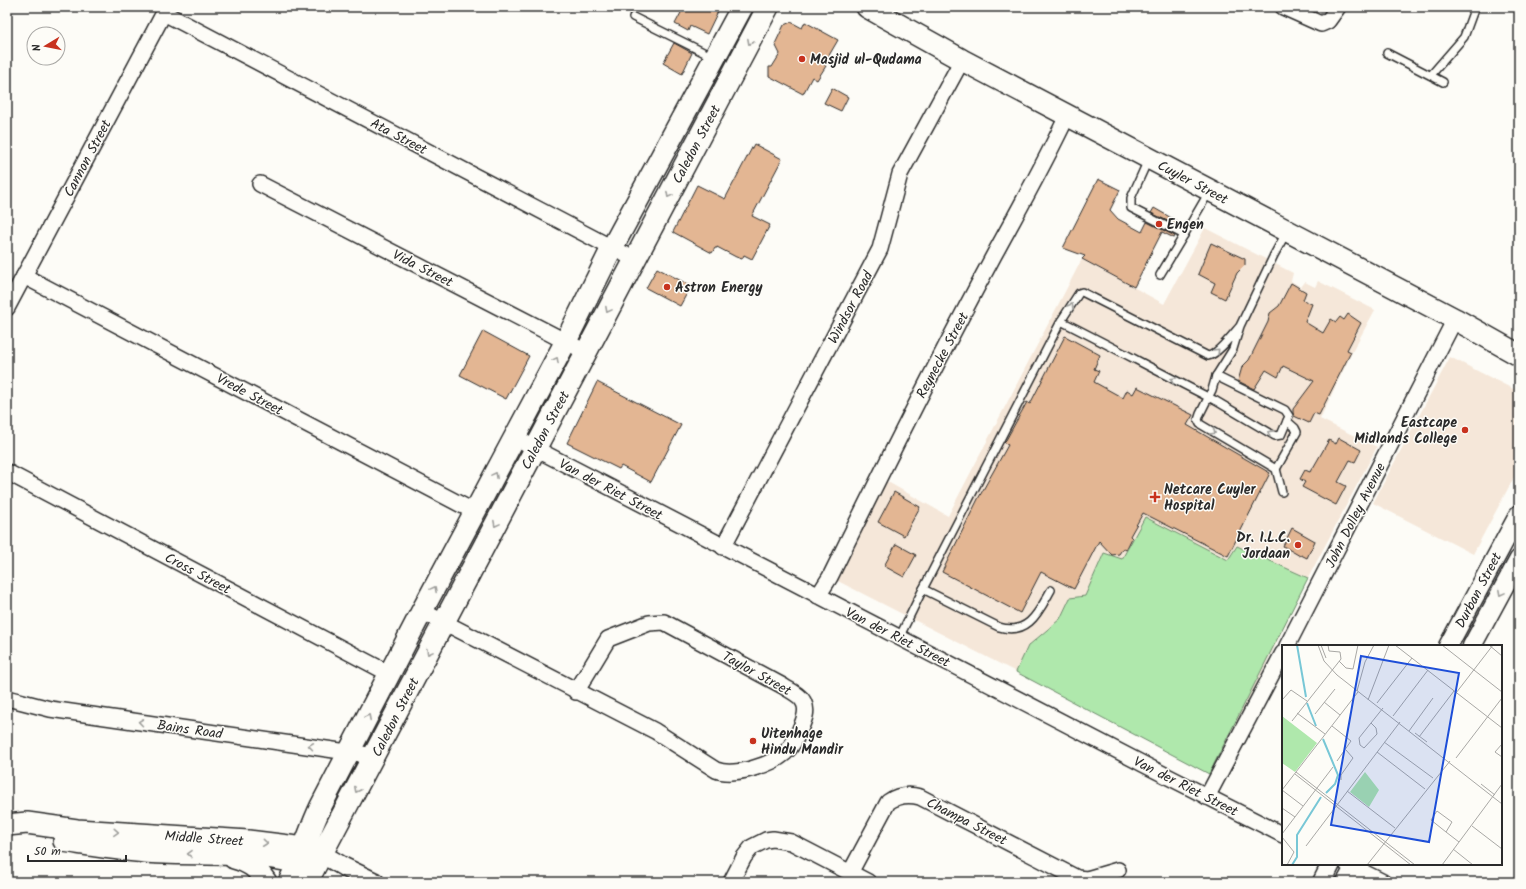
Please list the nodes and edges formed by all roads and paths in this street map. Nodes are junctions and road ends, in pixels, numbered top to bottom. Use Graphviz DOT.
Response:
graph roads {
  1 [pos="742,7"];
  2 [pos="768,7"];
  3 [pos="867,7"];
  4 [pos="1283,7"];
  5 [pos="1338,7"];
  6 [pos="1475,7"];
  7 [pos="165,10"];
  8 [pos="633,17"];
  9 [pos="1387,53"];
  10 [pos="715,58"];
  11 [pos="962,60"];
  12 [pos="1432,75"];
  13 [pos="1443,82"];
  14 [pos="1067,116"];
  15 [pos="1149,158"];
  16 [pos="260,184"];
  17 [pos="1210,190"];
  18 [pos="1287,231"];
  19 [pos="1184,235"];
  20 [pos="612,248"];
  21 [pos="636,259"];
  22 [pos="1160,274"];
  23 [pos="24,276"];
  24 [pos="7,308"];
  25 [pos="1455,319"];
  26 [pos="1062,322"];
  27 [pos="1240,326"];
  28 [pos="566,341"];
  29 [pos="586,352"];
  30 [pos="1519,355"];
  31 [pos="1216,376"];
  32 [pos="1208,397"];
  33 [pos="1287,421"];
  34 [pos="515,437"];
  35 [pos="536,449"];
  36 [pos="1276,469"];
  37 [pos="7,472"];
  38 [pos="1282,492"];
  39 [pos="475,512"];
  40 [pos="1519,514"];
  41 [pos="723,547"];
  42 [pos="1519,559"];
  43 [pos="923,589"];
  44 [pos="1050,590"];
  45 [pos="818,596"];
  46 [pos="422,611"];
  47 [pos="444,622"];
  48 [pos="900,638"];
  49 [pos="1288,645"];
  50 [pos="1449,645"];
  51 [pos="1473,645"];
  52 [pos="1282,655"];
  53 [pos="390,674"];
  54 [pos="576,692"];
  55 [pos="7,698"];
  56 [pos="350,752"];
  57 [pos="375,756"];
  58 [pos="1207,797"];
  59 [pos="7,825"];
  60 [pos="1282,834"];
  61 [pos="221,855"];
  62 [pos="309,863"];
  63 [pos="1330,865"];
  64 [pos="1351,869"];
  65 [pos="1118,870"];
  66 [pos="850,873"];
  67 [pos="266,882"];
  68 [pos="289,882"];
  69 [pos="375,882"];
  70 [pos="731,882"];
  71 [pos="868,882"];
  72 [pos="1322,882"];
  73 [pos="1383,882"];
  1 -- 10 [label="main road, Caledon Street"];
  2 -- 21 [label="main road, Caledon Street, one-way"];
  3 -- 11 [label="main road, Cuyler Street"];
  4 -- 5 [label="street"];
  6 -- 12 [label="lane"];
  7 -- 20 [label="street, Ata Street"];
  7 -- 23 [label="street, Cannon Street"];
  8 -- 10 [label="lane"];
  9 -- 12 [label="lane"];
  10 -- 20 [label="main road, Caledon Street"];
  11 -- 14 [label="main road, Cuyler Street"];
  11 -- 41 [label="street, Windsor Road"];
  12 -- 13 [label="lane"];
  14 -- 15 [label="main road, Cuyler Street"];
  14 -- 45 [label="street, Reynecke Street"];
  15 -- 17 [label="main road, Cuyler Street"];
  15 -- 19 [label="lane"];
  16 -- 28 [label="street, Vida Street"];
  17 -- 18 [label="main road, Cuyler Street"];
  17 -- 19 [label="lane"];
  18 -- 25 [label="main road, Cuyler Street"];
  18 -- 27 [label="lane"];
  19 -- 22 [label="lane"];
  20 -- 21 [label="street, Ata Street"];
  20 -- 28 [label="main road, Caledon Street"];
  21 -- 29 [label="main road, Caledon Street, one-way"];
  23 -- 24 [label="street, Cannon Street"];
  23 -- 39 [label="street, Vrede Street"];
  25 -- 30 [label="main road, Cuyler Street"];
  25 -- 49 [label="street, John Dolley Avenue"];
  26 -- 27 [label="lane, one-way"];
  32 -- 26 [label="lane, one-way"];
  26 -- 43 [label="lane"];
  27 -- 31 [label="lane"];
  28 -- 29 [label="street, Vida Street"];
  34 -- 28 [label="main road, Caledon Street, one-way"];
  29 -- 35 [label="main road, Caledon Street"];
  31 -- 32 [label="lane"];
  31 -- 33 [label="lane"];
  33 -- 32 [label="lane, one-way"];
  32 -- 36 [label="lane, one-way"];
  33 -- 36 [label="lane"];
  34 -- 35 [label="street, Van der Riet Street"];
  39 -- 34 [label="main road, Caledon Street, one-way"];
  35 -- 41 [label="street, Van der Riet Street"];
  35 -- 47 [label="main road, Caledon Street, one-way"];
  36 -- 38 [label="lane"];
  37 -- 53 [label="street, Cross Street"];
  46 -- 39 [label="main road, Caledon Street, one-way"];
  40 -- 50 [label="street, Durban Street"];
  41 -- 45 [label="street, Van der Riet Street"];
  42 -- 51 [label="street, Durban Street, one-way"];
  43 -- 44 [label="lane"];
  43 -- 48 [label="lane"];
  45 -- 48 [label="street, Van der Riet Street"];
  46 -- 47 [label="street, Taylor Street"];
  46 -- 53 [label="main road, Caledon Street"];
  47 -- 54 [label="street, Taylor Street"];
  47 -- 57 [label="main road, Caledon Street, one-way"];
  48 -- 58 [label="street, Van der Riet Street"];
  52 -- 58 [label="street"];
  56 -- 53 [label="main road, Caledon Street, one-way"];
  54 -- 54 [label="street, Taylor Street"];
  56 -- 55 [label="street, Bains Road, one-way"];
  56 -- 57 [label="street, Bains Road"];
  56 -- 62 [label="main road, Caledon Street"];
  57 -- 62 [label="main road, Caledon Street, one-way"];
  58 -- 60 [label="street, Van der Riet Street"];
  61 -- 59 [label="main road, Middle Street, one-way"];
  59 -- 62 [label="main road, Middle Street, one-way"];
  61 -- 62 [label="main road, Middle Street"];
  61 -- 67 [label="main road"];
  62 -- 68 [label="main road"];
  62 -- 69 [label="street"];
  63 -- 72 [label="street"];
  64 -- 73 [label="street"];
  65 -- 66 [label="street, Champa Street"];
  66 -- 70 [label="street"];
  66 -- 71 [label="street"];
}
